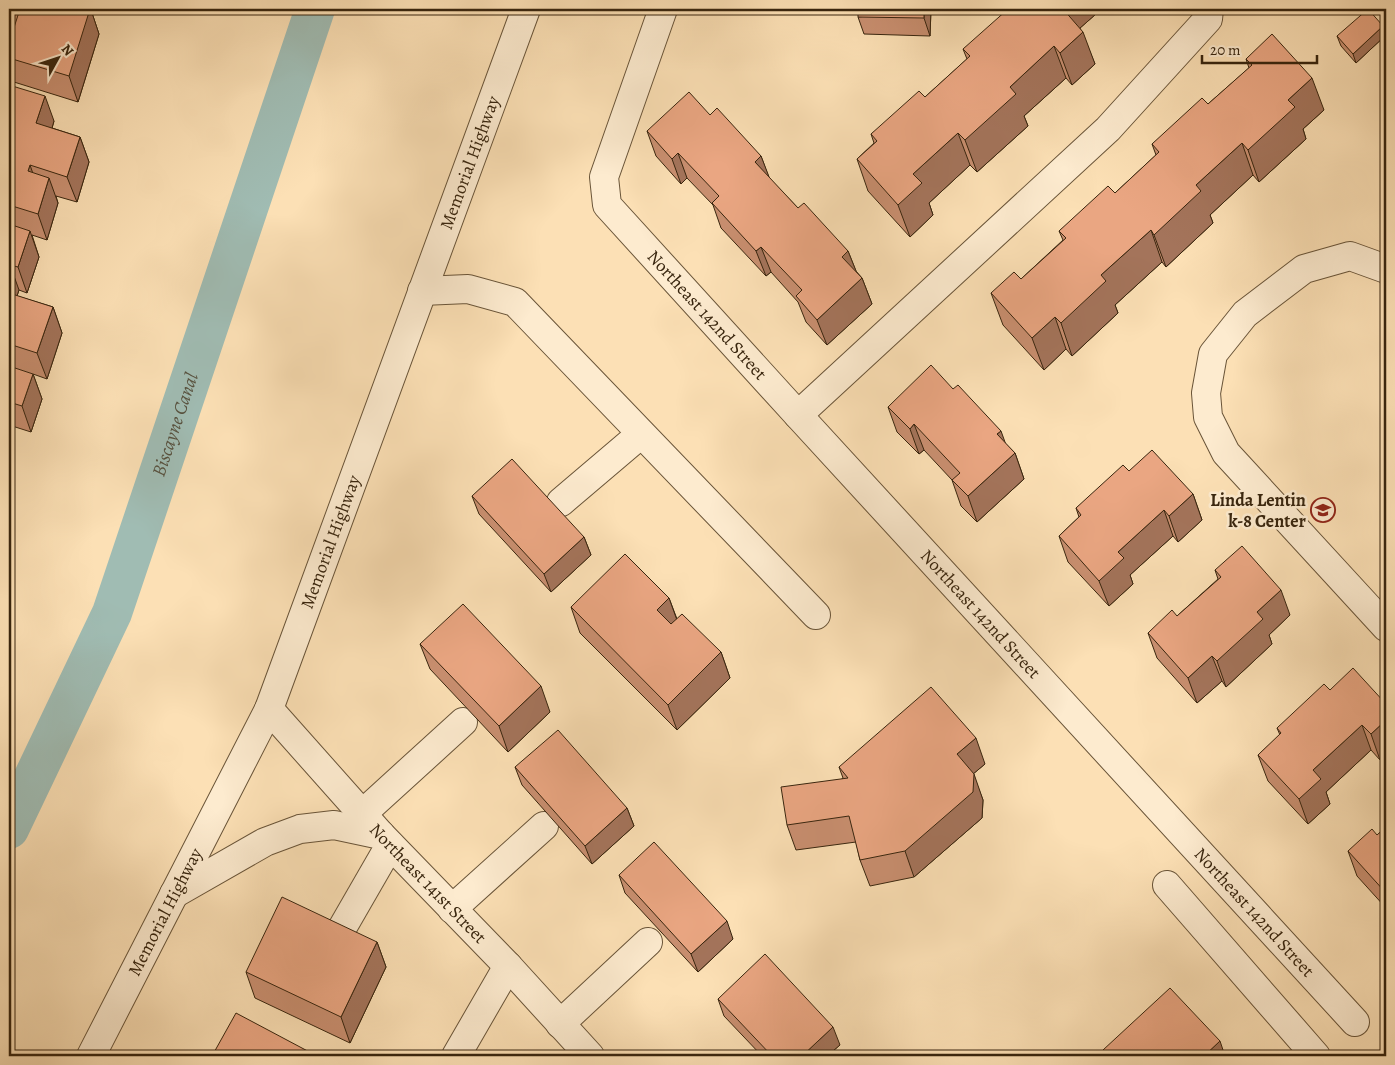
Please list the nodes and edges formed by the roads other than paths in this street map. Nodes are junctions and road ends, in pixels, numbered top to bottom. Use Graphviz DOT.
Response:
graph roads {
  1 [pos="526,9"];
  2 [pos="663,9"];
  3 [pos="1209,9"];
  4 [pos="1386,269"];
  5 [pos="422,291"];
  6 [pos="798,415"];
  7 [pos="641,434"];
  8 [pos="561,502"];
  9 [pos="816,615"];
  10 [pos="1386,627"];
  11 [pos="269,709"];
  12 [pos="463,722"];
  13 [pos="362,814"];
  14 [pos="544,826"];
  15 [pos="386,840"];
  16 [pos="1167,885"];
  17 [pos="174,894"];
  18 [pos="452,909"];
  19 [pos="341,930"];
  20 [pos="648,942"];
  21 [pos="508,966"];
  22 [pos="1355,1022"];
  23 [pos="560,1024"];
  24 [pos="90,1056"];
  25 [pos="456,1056"];
  26 [pos="590,1056"];
  27 [pos="1316,1056"];
  1 -- 5 [label="street, Memorial Highway"];
  2 -- 6 [label="street, Northeast 142nd Street"];
  3 -- 6 [label="street"];
  4 -- 10 [label="street"];
  5 -- 7 [label="street"];
  5 -- 11 [label="street, Memorial Highway"];
  6 -- 22 [label="street, Northeast 142nd Street"];
  7 -- 8 [label="street"];
  7 -- 9 [label="street"];
  11 -- 13 [label="street, Northeast 141st Street"];
  11 -- 17 [label="street, Memorial Highway"];
  12 -- 13 [label="street"];
  13 -- 15 [label="street, Northeast 141st Street"];
  14 -- 18 [label="street"];
  15 -- 17 [label="street"];
  15 -- 18 [label="street, Northeast 141st Street"];
  15 -- 19 [label="street"];
  16 -- 27 [label="street"];
  17 -- 24 [label="street, Memorial Highway"];
  18 -- 21 [label="street, Northeast 141st Street"];
  20 -- 23 [label="street"];
  21 -- 23 [label="street, Northeast 141st Street"];
  21 -- 25 [label="street"];
  23 -- 26 [label="street, Northeast 141st Street"];
}
